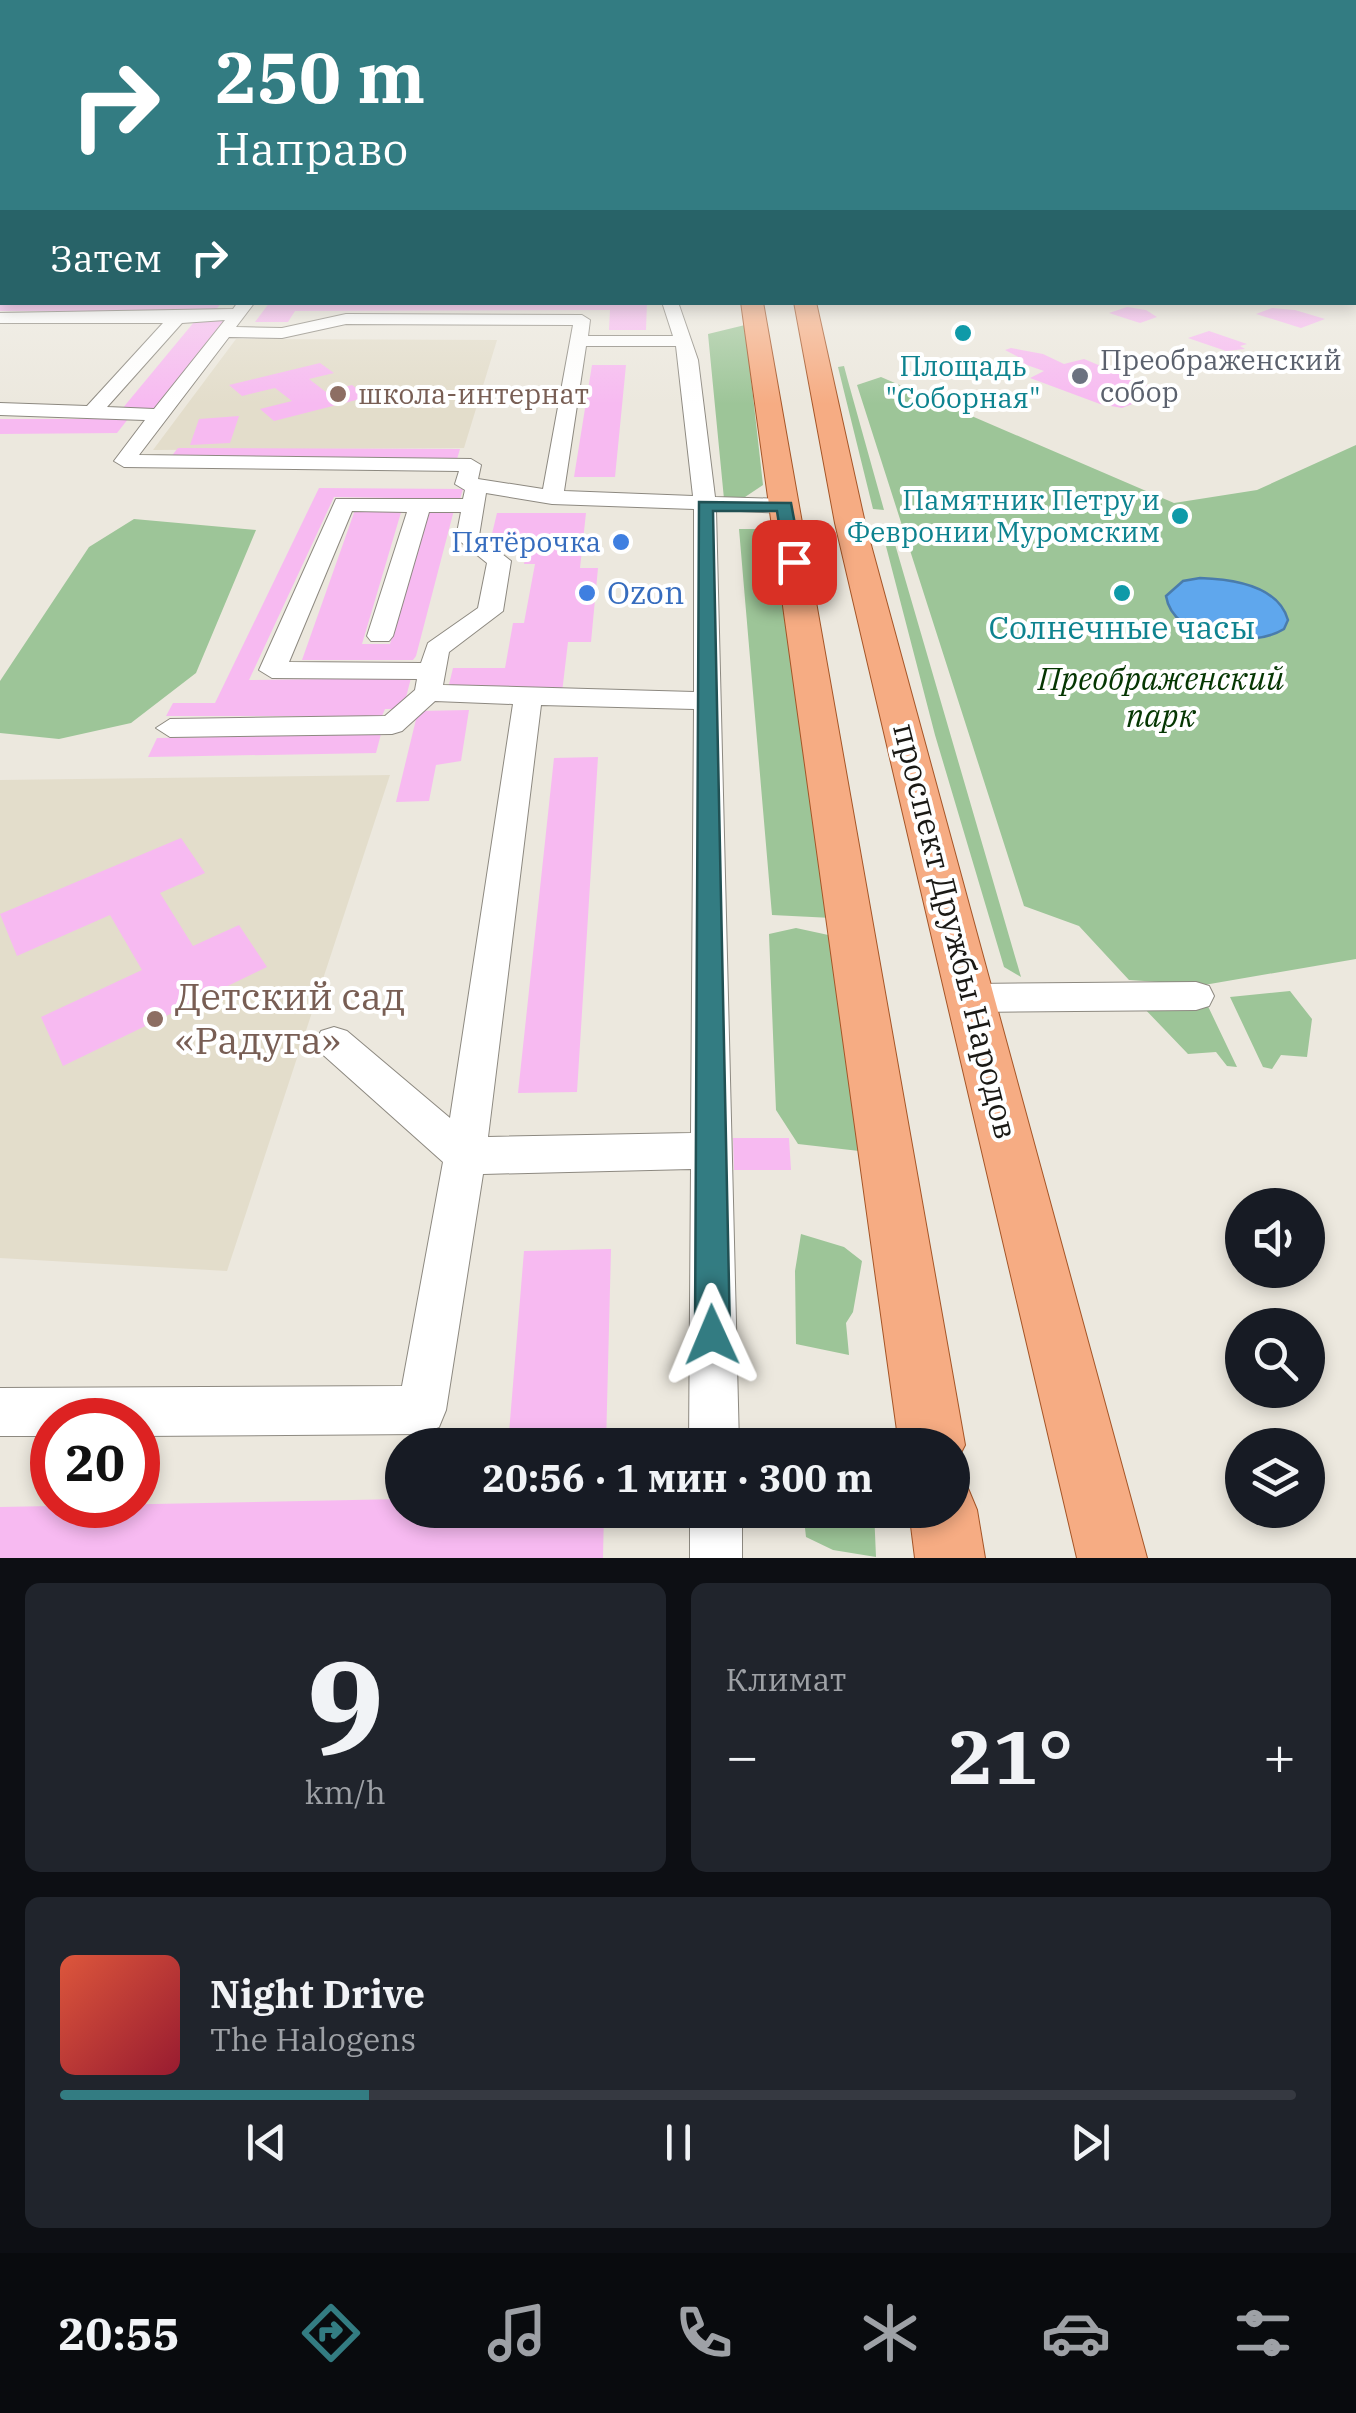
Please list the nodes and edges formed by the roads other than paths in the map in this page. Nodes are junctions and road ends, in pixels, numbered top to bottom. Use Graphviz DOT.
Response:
graph roads {
  1 [pos="671,305"];
  2 [pos="752,305"];
  3 [pos="806,305"];
  4 [pos="242,308"];
  5 [pos="0,318"];
  6 [pos="177,318"];
  7 [pos="224,332"];
  8 [pos="683,341"];
  9 [pos="578,342"];
  10 [pos="0,410"];
  11 [pos="94,410"];
  12 [pos="160,414"];
  13 [pos="475,495"];
  14 [pos="552,497"];
  15 [pos="420,505"];
  16 [pos="705,506"];
  17 [pos="785,506"];
  18 [pos="380,636"];
  19 [pos="430,682"];
  20 [pos="528,698"];
  21 [pos="708,701"];
  22 [pos="170,728"];
  23 [pos="1196,996"];
  24 [pos="974,998"];
  25 [pos="334,1042"];
  26 [pos="709,1151"];
  27 [pos="465,1156"];
  28 [pos="0,1412"];
  29 [pos="714,1428"];
  30 [pos="929,1428"];
  31 [pos="716,1528"];
  32 [pos="945,1528"];
  33 [pos="716,1558"];
  34 [pos="950,1558"];
  35 [pos="1112,1558"];
  1 -- 8 [label="lane"];
  2 -- 17 [label="main road"];
  3 -- 24 [label="main road, проспект Дружбы Народов"];
  4 -- 6 [label="lane"];
  4 -- 7 [label="lane"];
  5 -- 6 [label="lane"];
  6 -- 11 [label="lane"];
  7 -- 9 [label="lane"];
  7 -- 12 [label="lane"];
  8 -- 9 [label="lane"];
  8 -- 16 [label="lane"];
  9 -- 14 [label="lane"];
  10 -- 11 [label="lane"];
  11 -- 12 [label="lane"];
  12 -- 13 [label="lane"];
  13 -- 14 [label="lane"];
  13 -- 15 [label="lane"];
  13 -- 19 [label="lane"];
  14 -- 16 [label="lane"];
  15 -- 18 [label="lane"];
  15 -- 19 [label="lane"];
  16 -- 17 [label="lane"];
  16 -- 21 [label="lane"];
  17 -- 30 [label="main road"];
  19 -- 20 [label="lane"];
  19 -- 22 [label="lane"];
  20 -- 21 [label="lane"];
  20 -- 27 [label="lane"];
  21 -- 26 [label="lane"];
  23 -- 24 [label="lane"];
  24 -- 35 [label="main road, проспект Дружбы Народов"];
  25 -- 27 [label="lane"];
  26 -- 27 [label="lane"];
  26 -- 29 [label="lane"];
  27 -- 28 [label="lane"];
  31 -- 33 [label="lane"];
  32 -- 34 [label="main road"];
}
